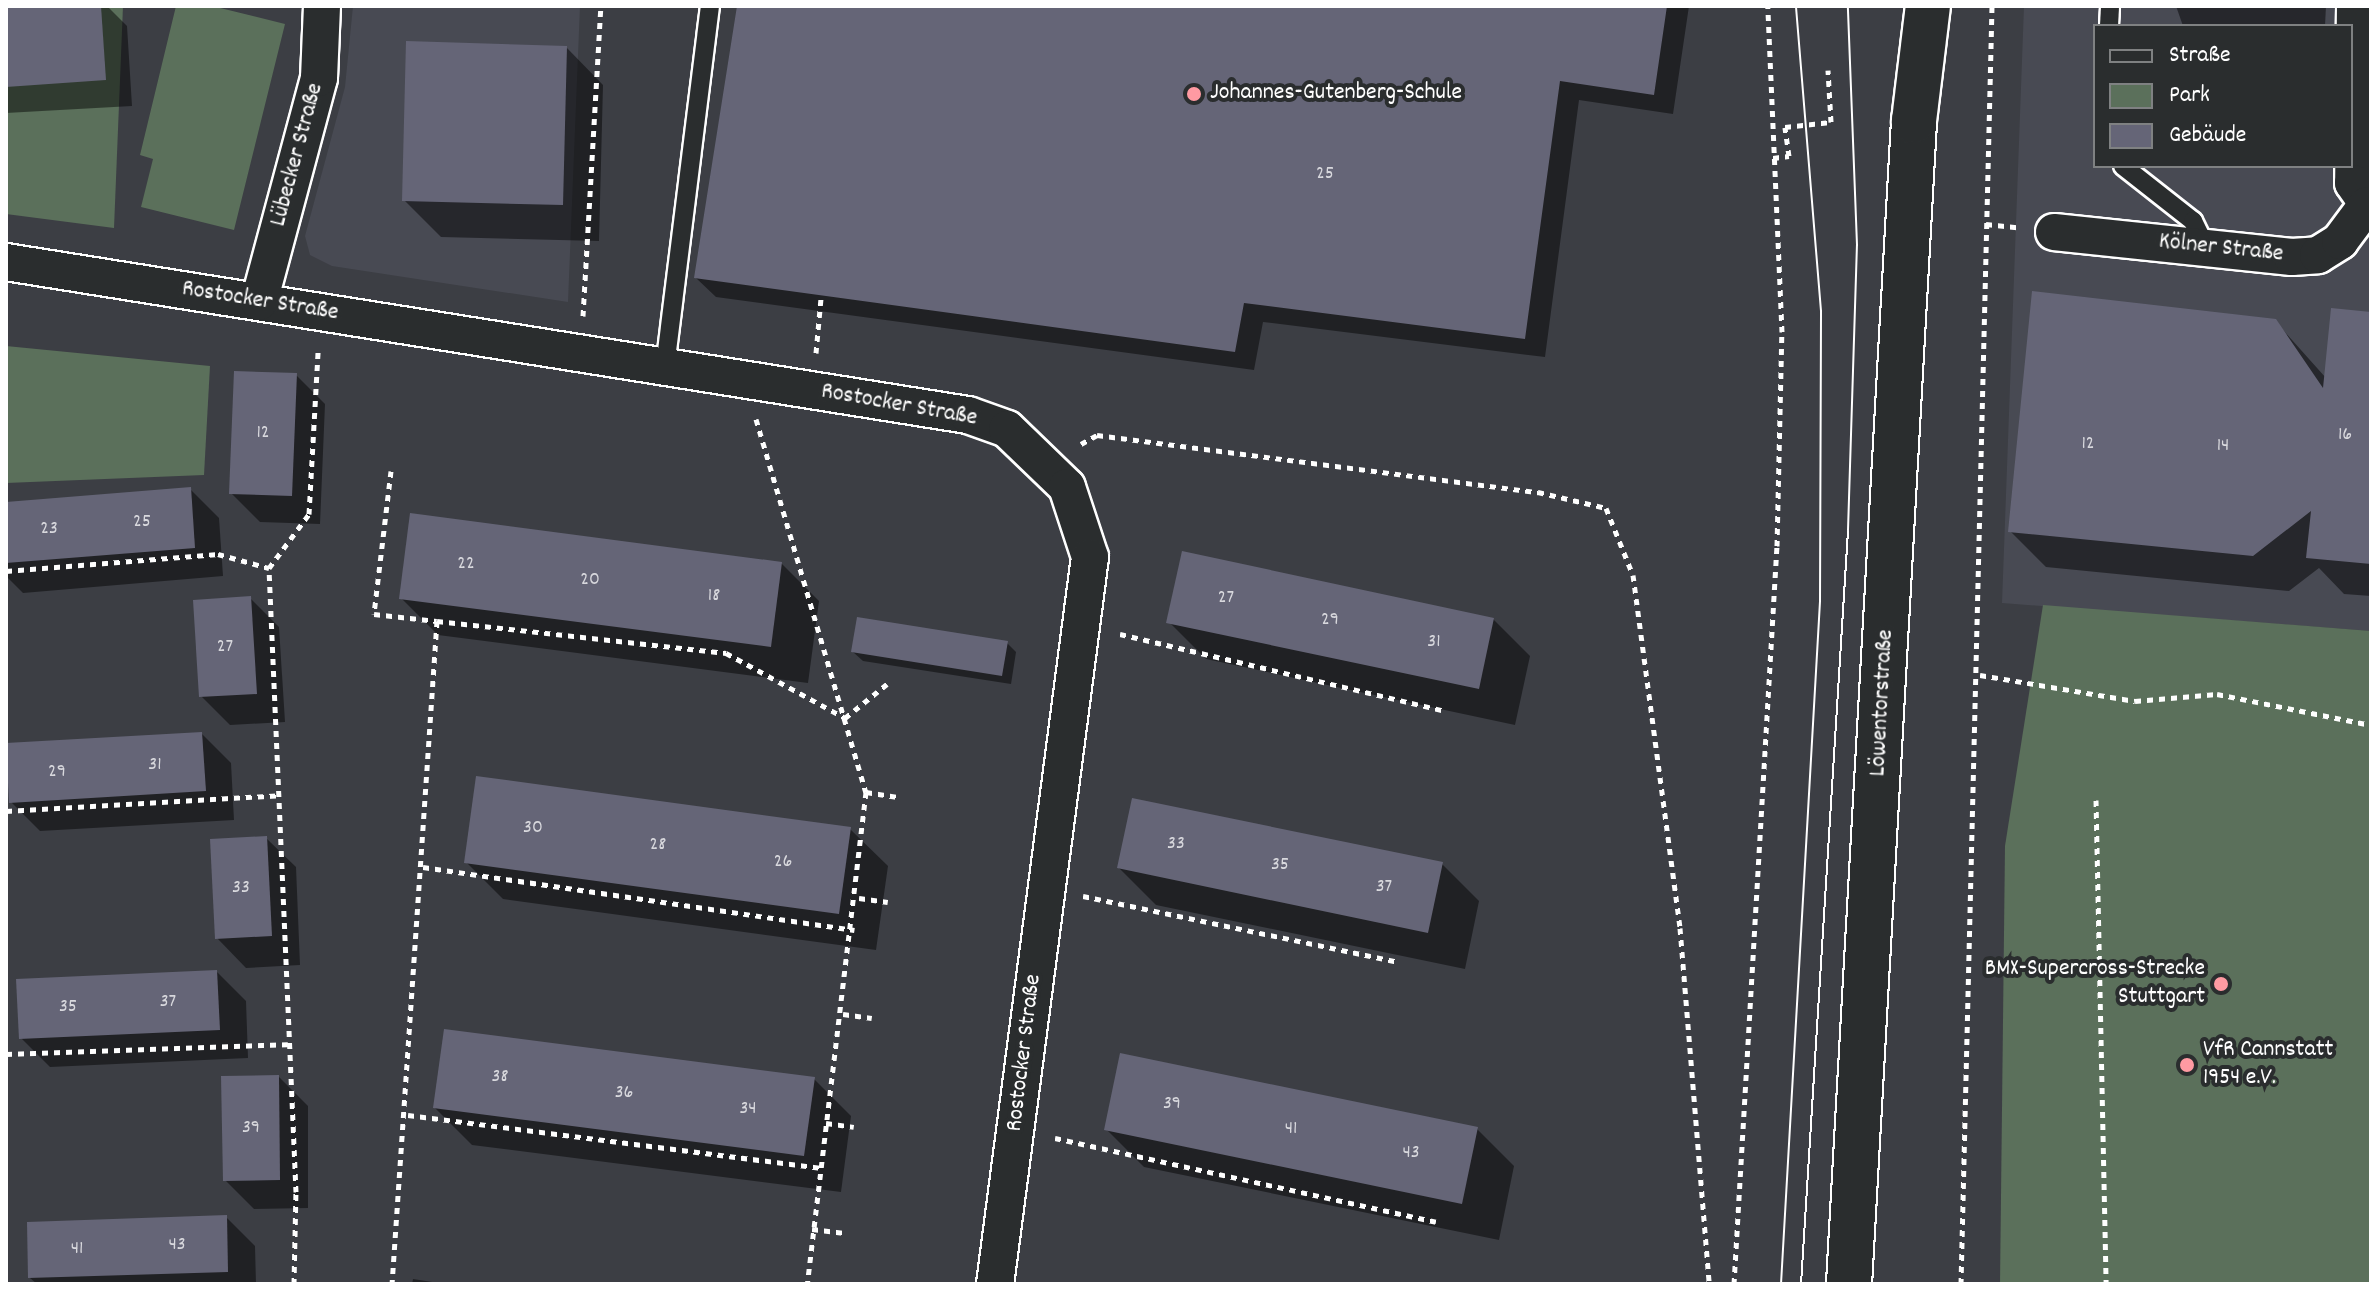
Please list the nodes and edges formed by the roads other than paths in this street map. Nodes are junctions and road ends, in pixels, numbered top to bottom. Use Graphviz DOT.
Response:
graph roads {
  1 [pos="322,6"];
  2 [pos="710,6"];
  3 [pos="1906,6"];
  4 [pos="1928,6"];
  5 [pos="2355,6"];
  6 [pos="2362,107"];
  7 [pos="1914,121"];
  8 [pos="2126,168"];
  9 [pos="2369,207"];
  10 [pos="2054,232"];
  11 [pos="2206,248"];
  12 [pos="6,262"];
  13 [pos="259,302"];
  14 [pos="665,367"];
  15 [pos="995,1284"];
  16 [pos="1849,1284"];
  1 -- 13 [label="street, Lübecker Straße"];
  2 -- 14 [label="lane"];
  3 -- 7 [label="main road, Löwentorstraße"];
  4 -- 7 [label="main road, Löwentorstraße"];
  5 -- 6 [label="street, Kölner Straße"];
  6 -- 9 [label="street, Kölner Straße"];
  7 -- 16 [label="main road, Löwentorstraße"];
  8 -- 11 [label="lane"];
  9 -- 11 [label="street, Kölner Straße"];
  10 -- 11 [label="street, Kölner Straße"];
  12 -- 13 [label="street, Rostocker Straße"];
  13 -- 14 [label="street, Rostocker Straße"];
  14 -- 15 [label="street, Rostocker Straße"];
}
